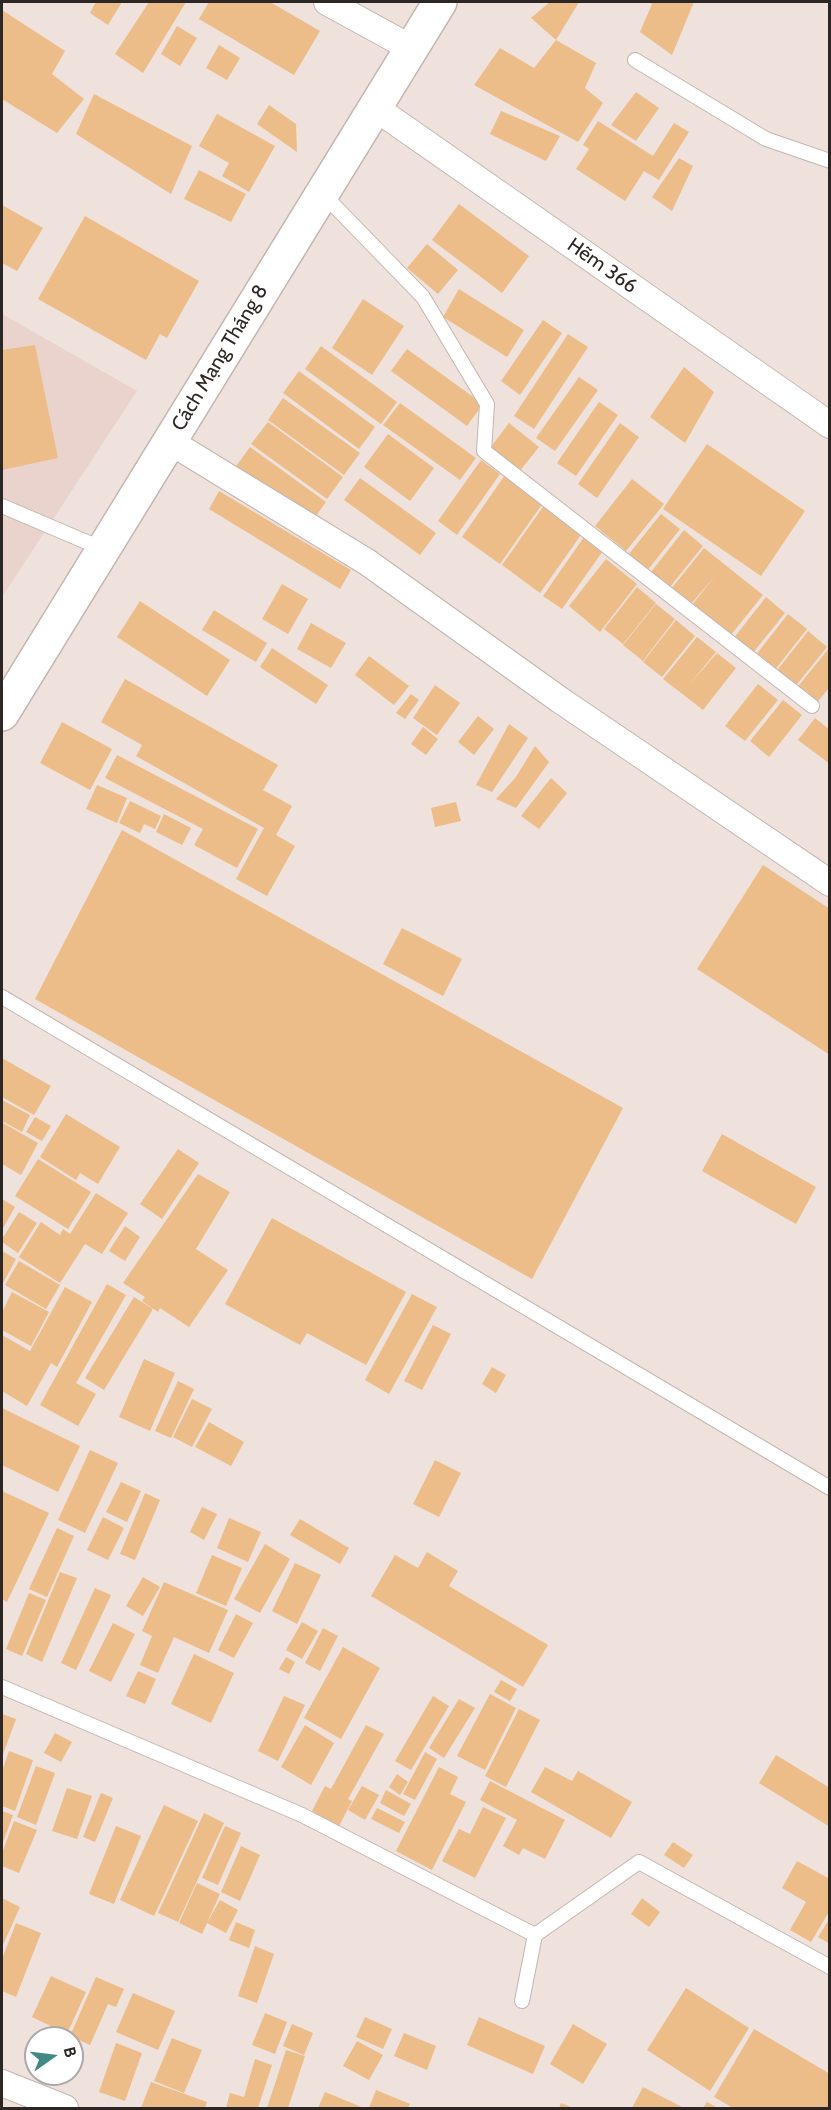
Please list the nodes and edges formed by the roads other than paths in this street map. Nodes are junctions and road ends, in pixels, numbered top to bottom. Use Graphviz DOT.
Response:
graph roads {
  1 [pos="327,2"];
  2 [pos="440,2"];
  3 [pos="411,48"];
  4 [pos="635,60"];
  5 [pos="374,107"];
  6 [pos="830,161"];
  7 [pos="322,192"];
  8 [pos="830,425"];
  9 [pos="169,441"];
  10 [pos="2,506"];
  11 [pos="103,549"];
  12 [pos="812,706"];
  13 [pos="2,714"];
  14 [pos="830,883"];
  15 [pos="2,998"];
  16 [pos="830,1488"];
  17 [pos="2,1688"];
  18 [pos="535,1935"];
  19 [pos="830,1967"];
  20 [pos="522,2001"];
  21 [pos="2,2084"];
  22 [pos="65,2109"];
  1 -- 3 [label="street"];
  2 -- 3 [label="highway, Cách Mạng Tháng 8"];
  3 -- 5 [label="highway, Cách Mạng Tháng 8"];
  4 -- 6 [label="lane"];
  5 -- 7 [label="highway, Cách Mạng Tháng 8"];
  5 -- 8 [label="street, Hẽm 366"];
  7 -- 9 [label="highway, Cách Mạng Tháng 8"];
  7 -- 12 [label="lane"];
  9 -- 11 [label="highway, Cách Mạng Tháng 8"];
  9 -- 14 [label="street"];
  10 -- 11 [label="lane"];
  11 -- 13 [label="highway, Cách Mạng Tháng 8"];
  15 -- 16 [label="lane"];
  17 -- 18 [label="lane"];
  18 -- 19 [label="lane"];
  18 -- 20 [label="lane"];
  21 -- 22 [label="street"];
}
